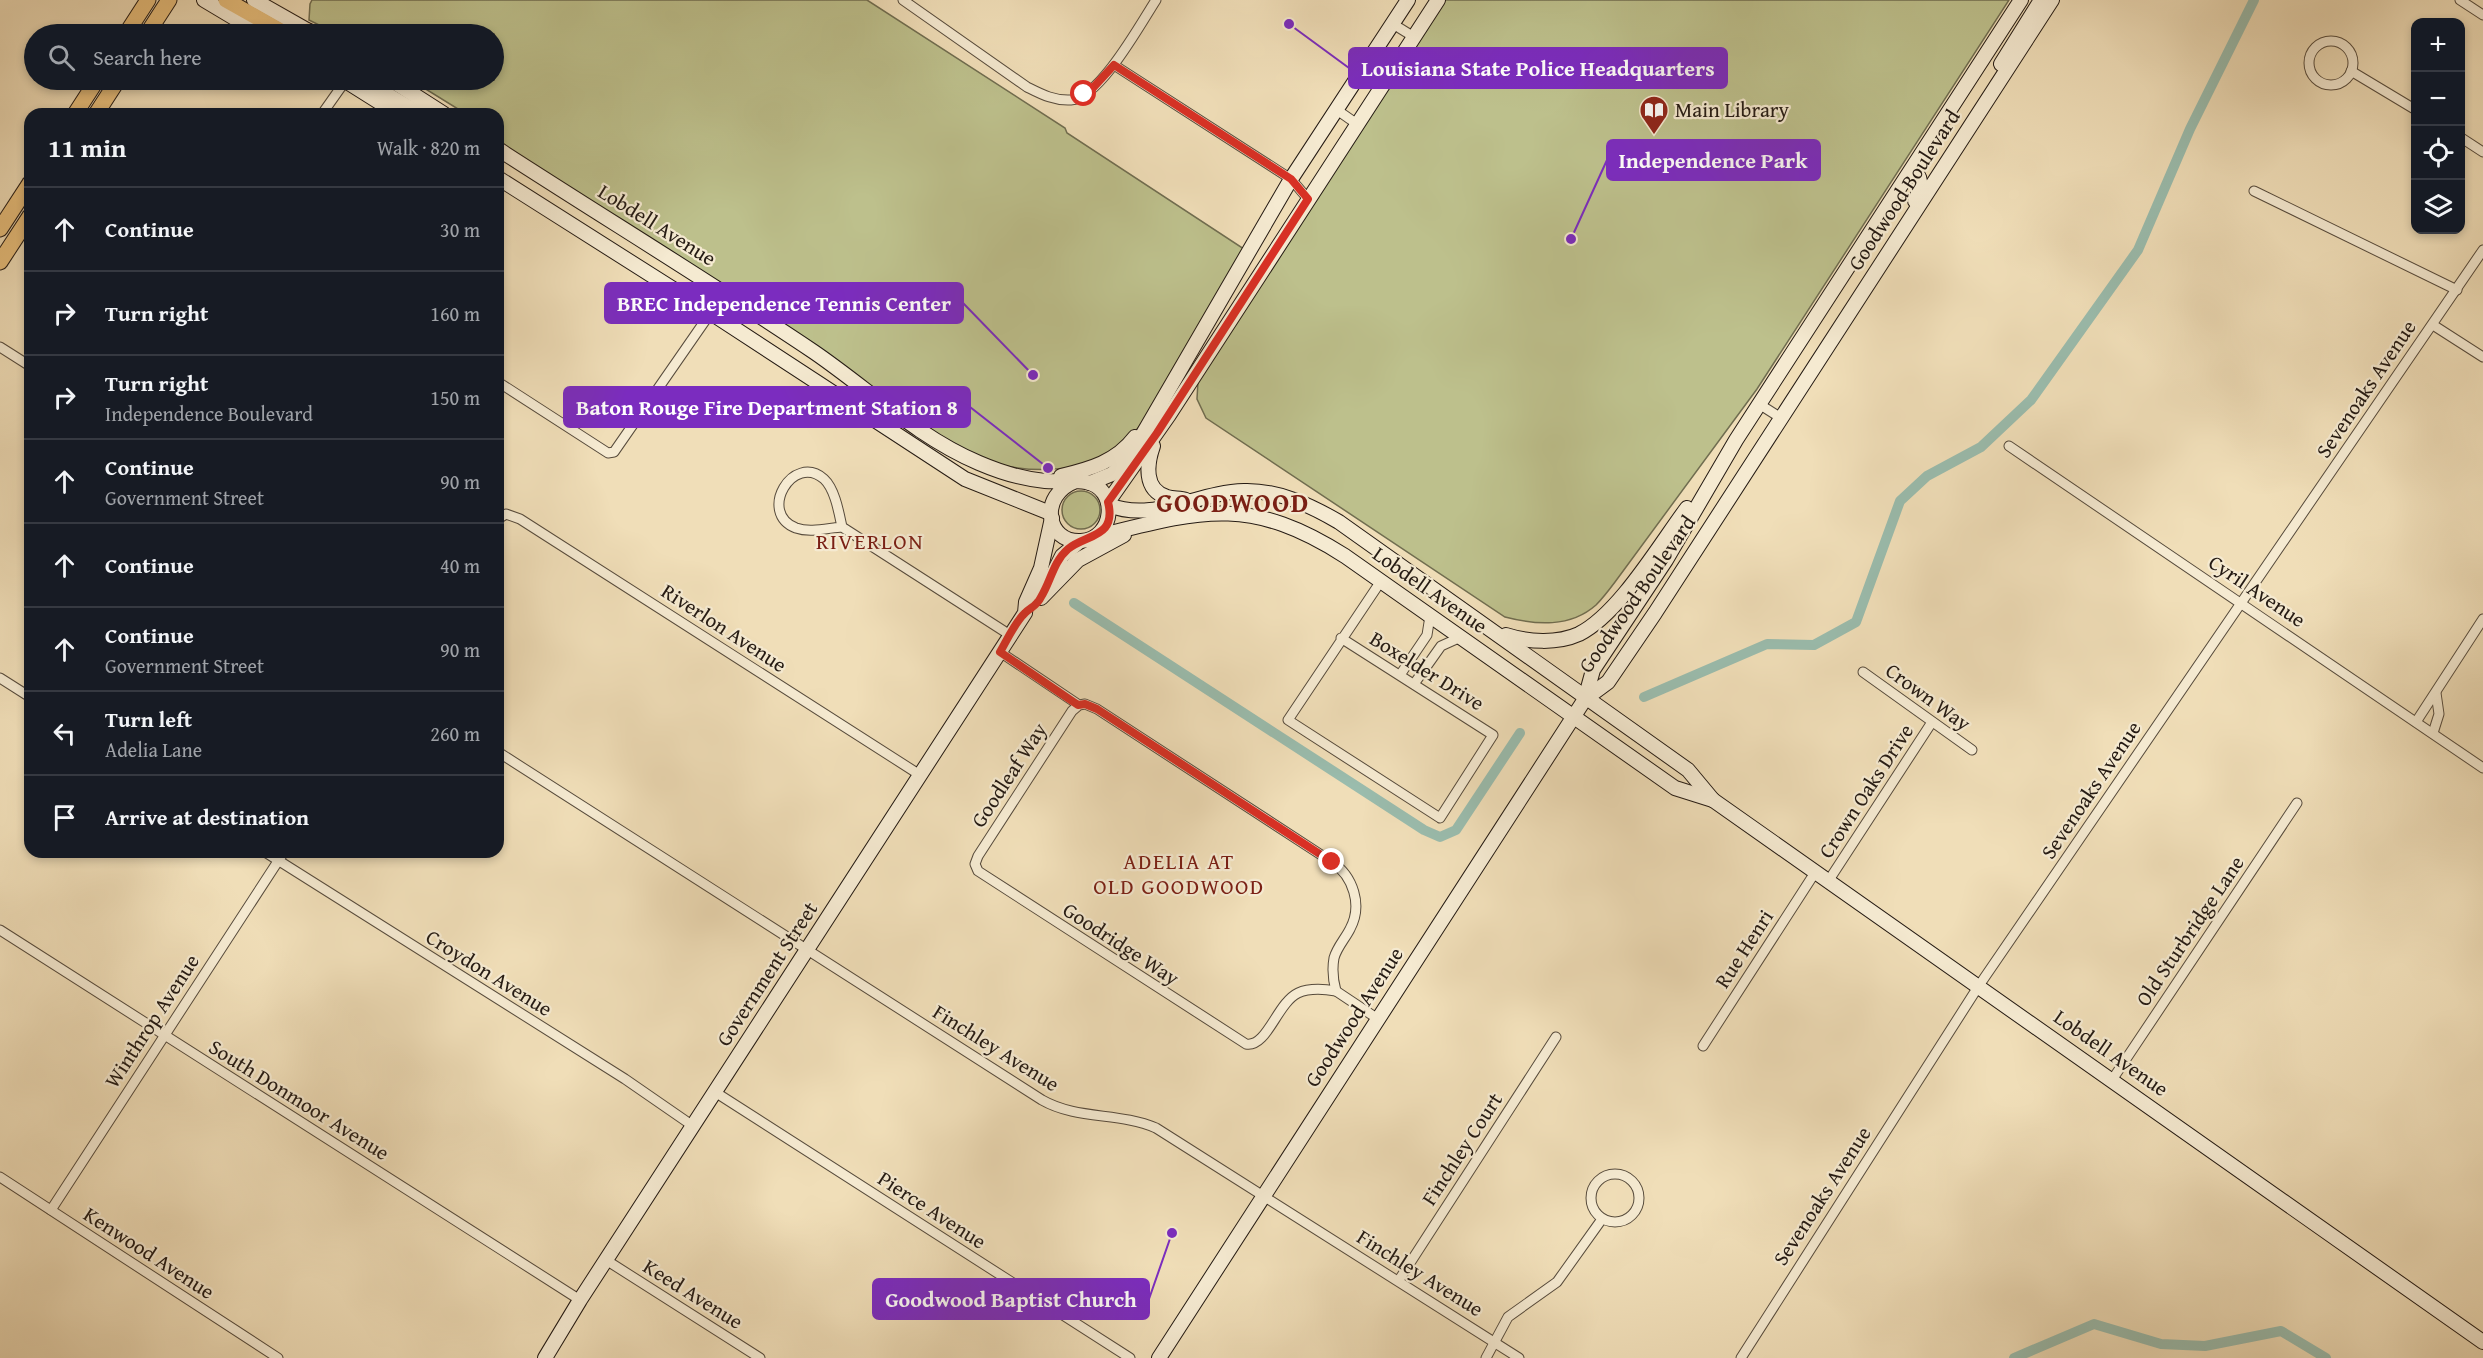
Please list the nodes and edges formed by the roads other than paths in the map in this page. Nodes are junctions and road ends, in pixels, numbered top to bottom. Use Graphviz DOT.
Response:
graph roads {
  1 [pos="148,0"];
  2 [pos="169,0"];
  3 [pos="204,0"];
  4 [pos="226,0"];
  5 [pos="254,0"];
  6 [pos="903,0"];
  7 [pos="1156,0"];
  8 [pos="1408,0"];
  9 [pos="1438,0"];
  10 [pos="2021,0"];
  11 [pos="2041,0"];
  12 [pos="2052,0"];
  13 [pos="2460,0"];
  14 [pos="2483,15"];
  15 [pos="132,24"];
  16 [pos="153,24"];
  17 [pos="244,24"];
  18 [pos="268,24"];
  19 [pos="292,24"];
  20 [pos="1392,24"];
  21 [pos="1414,37"];
  22 [pos="1114,65"];
  23 [pos="2351,72"];
  24 [pos="91,90"];
  25 [pos="112,90"];
  26 [pos="339,90"];
  27 [pos="361,90"];
  28 [pos="380,90"];
  29 [pos="407,90"];
  30 [pos="1989,97"];
  31 [pos="79,108"];
  32 [pos="100,108"];
  33 [pos="326,108"];
  34 [pos="389,108"];
  35 [pos="410,108"];
  36 [pos="435,108"];
  37 [pos="2411,108"];
  38 [pos="1336,110"];
  39 [pos="1357,124"];
  40 [pos="2465,140"];
  41 [pos="2483,152"];
  42 [pos="504,153"];
  43 [pos="1911,172"];
  44 [pos="1291,179"];
  45 [pos="504,182"];
  46 [pos="2254,191"];
  47 [pos="1308,199"];
  48 [pos="24,201"];
  49 [pos="24,225"];
  50 [pos="0,230"];
  51 [pos="1903,230"];
  52 [pos="2483,250"];
  53 [pos="0,262"];
  54 [pos="2457,290"];
  55 [pos="725,292"];
  56 [pos="711,313"];
  57 [pos="2433,325"];
  58 [pos="0,347"];
  59 [pos="2483,357"];
  60 [pos="24,362"];
  61 [pos="504,386"];
  62 [pos="1759,404"];
  63 [pos="1151,417"];
  64 [pos="1781,418"];
  65 [pos="1157,433"];
  66 [pos="1736,440"];
  67 [pos="2009,446"];
  68 [pos="1046,481"];
  69 [pos="1076,481"];
  70 [pos="1090,483"];
  71 [pos="1245,491"];
  72 [pos="1189,500"];
  73 [pos="1108,503"];
  74 [pos="1030,506"];
  75 [pos="1242,514"];
  76 [pos="1051,516"];
  77 [pos="504,518"];
  78 [pos="842,527"];
  79 [pos="1133,528"];
  80 [pos="1359,535"];
  81 [pos="1086,539"];
  82 [pos="1048,542"];
  83 [pos="1345,556"];
  84 [pos="1666,560"];
  85 [pos="1381,581"];
  86 [pos="1041,598"];
  87 [pos="2242,602"];
  88 [pos="1025,613"];
  89 [pos="1655,613"];
  90 [pos="1430,616"];
  91 [pos="2483,619"];
  92 [pos="1495,632"];
  93 [pos="1010,635"];
  94 [pos="1461,637"];
  95 [pos="1341,638"];
  96 [pos="1000,652"];
  97 [pos="1863,672"];
  98 [pos="1400,675"];
  99 [pos="0,678"];
  100 [pos="1414,684"];
  101 [pos="24,693"];
  102 [pos="2436,693"];
  103 [pos="1585,699"];
  104 [pos="1078,705"];
  105 [pos="1573,717"];
  106 [pos="1932,722"];
  107 [pos="2416,722"];
  108 [pos="2433,733"];
  109 [pos="1972,750"];
  110 [pos="504,756"];
  111 [pos="2483,768"];
  112 [pos="920,775"];
  113 [pos="1713,800"];
  114 [pos="2297,803"];
  115 [pos="273,858"];
  116 [pos="280,858"];
  117 [pos="278,861"];
  118 [pos="976,868"];
  119 [pos="1816,871"];
  120 [pos="1829,880"];
  121 [pos="0,930"];
  122 [pos="808,948"];
  123 [pos="1978,987"];
  124 [pos="1336,991"];
  125 [pos="1378,1019"];
  126 [pos="164,1036"];
  127 [pos="1556,1037"];
  128 [pos="1702,1046"];
  129 [pos="2112,1080"];
  130 [pos="715,1092"];
  131 [pos="693,1126"];
  132 [pos="0,1177"];
  133 [pos="1264,1195"];
  134 [pos="51,1210"];
  135 [pos="1602,1219"];
  136 [pos="606,1260"];
  137 [pos="1399,1280"];
  138 [pos="580,1300"];
  139 [pos="2483,1341"];
  140 [pos="1496,1343"];
  141 [pos="278,1358"];
  142 [pos="545,1358"];
  143 [pos="760,1358"];
  144 [pos="1130,1358"];
  145 [pos="1159,1358"];
  146 [pos="1486,1358"];
  147 [pos="1519,1358"];
  148 [pos="1741,1358"];
  1 -- 15 [label="main road"];
  2 -- 16 [label="main road"];
  3 -- 17 [label="main road"];
  4 -- 18 [label="main road"];
  5 -- 19 [label="main road"];
  6 -- 22 [label="street"];
  7 -- 22 [label="street"];
  8 -- 20 [label="main road"];
  9 -- 21 [label="main road"];
  10 -- 43 [label="main road, Goodwood Boulevard"];
  11 -- 30 [label="main road"];
  12 -- 30 [label="main road, Goodwood Boulevard"];
  13 -- 14 [label="street"];
  20 -- 21 [label="street"];
  20 -- 38 [label="main road"];
  21 -- 39 [label="main road"];
  22 -- 44 [label="street"];
  23 -- 23 [label="street"];
  23 -- 37 [label="street"];
  24 -- 31 [label="main road"];
  25 -- 32 [label="main road"];
  26 -- 33 [label="street"];
  27 -- 34 [label="main road"];
  28 -- 35 [label="main road"];
  29 -- 36 [label="main road"];
  30 -- 51 [label="main road, Goodwood Boulevard"];
  38 -- 39 [label="street"];
  38 -- 44 [label="main road"];
  39 -- 47 [label="main road"];
  40 -- 41 [label="street"];
  42 -- 55 [label="main road, Lobdell Avenue"];
  43 -- 51 [label="main road"];
  43 -- 62 [label="main road, Goodwood Boulevard"];
  44 -- 47 [label="street"];
  44 -- 63 [label="main road"];
  45 -- 56 [label="main road"];
  46 -- 54 [label="street"];
  47 -- 65 [label="main road"];
  48 -- 50 [label="main road"];
  49 -- 53 [label="main road"];
  51 -- 64 [label="main road, Goodwood Boulevard"];
  52 -- 54 [label="street, Sevenoaks Avenue"];
  54 -- 57 [label="street, Sevenoaks Avenue"];
  55 -- 56 [label="street"];
  55 -- 68 [label="main road, Lobdell Avenue"];
  56 -- 61 [label="street"];
  56 -- 74 [label="main road"];
  57 -- 59 [label="street"];
  57 -- 87 [label="street, Sevenoaks Avenue"];
  58 -- 60 [label="street"];
  62 -- 64 [label="street"];
  62 -- 66 [label="main road, Goodwood Boulevard"];
  63 -- 68 [label="main road"];
  63 -- 70 [label="main road"];
  64 -- 89 [label="main road, Goodwood Boulevard"];
  65 -- 72 [label="main road"];
  65 -- 73 [label="main road"];
  66 -- 84 [label="main road, Goodwood Boulevard"];
  66 -- 92 [label="main road"];
  67 -- 87 [label="street, Cyril Avenue"];
  68 -- 69 [label="main road, Lobdell Avenue"];
  69 -- 70 [label="main road"];
  69 -- 76 [label="main road"];
  70 -- 73 [label="main road"];
  71 -- 72 [label="main road, Lobdell Avenue"];
  71 -- 75 [label="main road"];
  71 -- 80 [label="main road, Lobdell Avenue"];
  72 -- 73 [label="main road, Lobdell Avenue"];
  73 -- 81 [label="main road"];
  74 -- 76 [label="main road"];
  74 -- 82 [label="main road"];
  75 -- 79 [label="main road, Lobdell Avenue"];
  75 -- 83 [label="main road, Lobdell Avenue"];
  76 -- 81 [label="main road"];
  76 -- 82 [label="main road, Government Street"];
  77 -- 112 [label="street, Riverlon Avenue"];
  78 -- 78 [label="street"];
  78 -- 93 [label="street"];
  79 -- 81 [label="main road, Lobdell Avenue"];
  79 -- 86 [label="main road"];
  80 -- 83 [label="main road"];
  80 -- 92 [label="main road, Lobdell Avenue"];
  81 -- 86 [label="main road, Government Street"];
  82 -- 88 [label="main road, Government Street"];
  83 -- 85 [label="main road, Lobdell Avenue"];
  84 -- 89 [label="main road"];
  84 -- 103 [label="main road, Goodwood Boulevard"];
  85 -- 90 [label="main road, Lobdell Avenue"];
  85 -- 95 [label="street"];
  86 -- 88 [label="main road, Government Street"];
  87 -- 107 [label="street, Cyril Avenue"];
  87 -- 123 [label="street, Sevenoaks Avenue"];
  88 -- 93 [label="main road, Government Street"];
  89 -- 103 [label="main road, Goodwood Boulevard"];
  90 -- 94 [label="main road, Lobdell Avenue"];
  90 -- 98 [label="street"];
  91 -- 102 [label="street"];
  92 -- 103 [label="main road, Lobdell Avenue"];
  93 -- 96 [label="main road, Government Street"];
  94 -- 100 [label="street"];
  94 -- 105 [label="main road, Lobdell Avenue"];
  95 -- 98 [label="street, Boxelder Drive"];
  95 -- 100 [label="street, Boxelder Drive"];
  96 -- 104 [label="street"];
  96 -- 112 [label="main road, Government Street"];
  97 -- 106 [label="street, Crown Way"];
  98 -- 100 [label="street, Boxelder Drive"];
  99 -- 101 [label="street"];
  102 -- 107 [label="street"];
  102 -- 108 [label="street"];
  103 -- 105 [label="main road, Goodwood Avenue"];
  103 -- 113 [label="main road, Lobdell Avenue"];
  104 -- 118 [label="street, Goodleaf Way"];
  104 -- 124 [label="street"];
  105 -- 113 [label="main road, Lobdell Avenue"];
  105 -- 125 [label="main road, Goodwood Avenue"];
  106 -- 109 [label="street, Crown Way"];
  106 -- 120 [label="street, Crown Oaks Drive"];
  107 -- 108 [label="street, Cyril Avenue"];
  108 -- 111 [label="street, Cyril Avenue"];
  110 -- 122 [label="street, Finchley Avenue"];
  112 -- 122 [label="main road, Government Street"];
  113 -- 119 [label="main road, Lobdell Avenue"];
  114 -- 129 [label="street, Old Sturbridge Lane"];
  115 -- 117 [label="street, Croydon Avenue"];
  116 -- 117 [label="street, Winthrop Avenue"];
  117 -- 126 [label="street, Winthrop Avenue"];
  117 -- 131 [label="street, Croydon Avenue"];
  118 -- 124 [label="street, Goodridge Way"];
  119 -- 120 [label="main road, Lobdell Avenue"];
  119 -- 128 [label="street, Rue Henri"];
  120 -- 123 [label="main road, Lobdell Avenue"];
  121 -- 126 [label="street, South Donmoor Avenue"];
  122 -- 130 [label="main road, Government Street"];
  122 -- 133 [label="street, Finchley Avenue"];
  123 -- 129 [label="main road, Lobdell Avenue"];
  123 -- 148 [label="street, Sevenoaks Avenue"];
  124 -- 125 [label="street"];
  125 -- 133 [label="main road, Goodwood Avenue"];
  126 -- 134 [label="street, Winthrop Avenue"];
  126 -- 138 [label="street, South Donmoor Avenue"];
  127 -- 137 [label="street, Finchley Court"];
  129 -- 139 [label="main road, Lobdell Avenue"];
  130 -- 131 [label="main road, Government Street"];
  130 -- 144 [label="street, Pierce Avenue"];
  131 -- 136 [label="main road, Government Street"];
  132 -- 134 [label="street, Kenwood Avenue"];
  133 -- 137 [label="street, Finchley Avenue"];
  133 -- 145 [label="main road, Goodwood Avenue"];
  134 -- 141 [label="street, Kenwood Avenue"];
  135 -- 135 [label="street"];
  135 -- 140 [label="street"];
  136 -- 138 [label="main road, Government Street"];
  136 -- 143 [label="street, Keed Avenue"];
  137 -- 140 [label="street, Finchley Avenue"];
  138 -- 142 [label="main road, Government Street"];
  140 -- 146 [label="street"];
  140 -- 147 [label="street, Finchley Avenue"];
}
